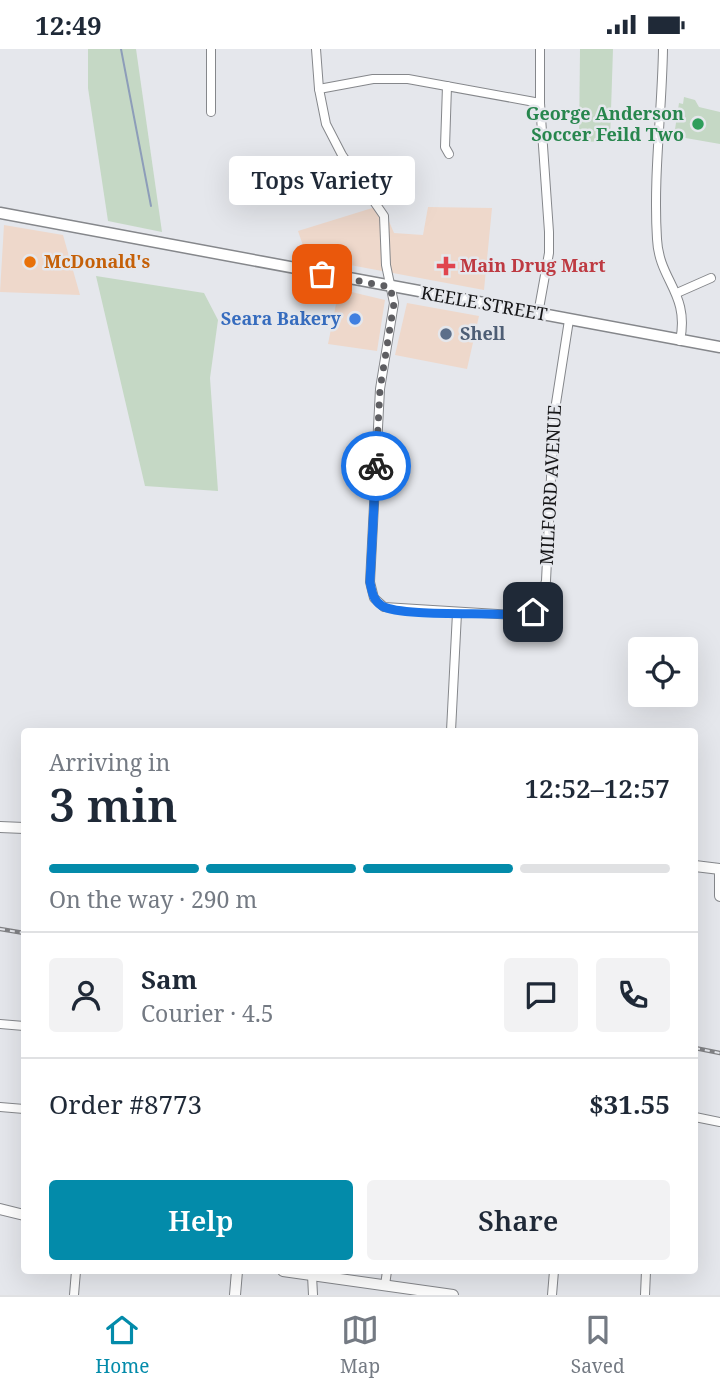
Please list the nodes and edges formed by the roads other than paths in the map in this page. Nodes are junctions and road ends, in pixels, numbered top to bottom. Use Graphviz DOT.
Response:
graph roads {
  1 [pos="211,49"];
  2 [pos="316,49"];
  3 [pos="540,49"];
  4 [pos="663,49"];
  5 [pos="447,86"];
  6 [pos="318,89"];
  7 [pos="540,103"];
  8 [pos="211,112"];
  9 [pos="449,154"];
  10 [pos="0,213"];
  11 [pos="712,278"];
  12 [pos="390,287"];
  13 [pos="677,293"];
  14 [pos="538,314"];
  15 [pos="569,320"];
  16 [pos="680,341"];
  17 [pos="720,347"];
  18 [pos="457,613"];
  19 [pos="451,728"];
  20 [pos="0,827"];
  21 [pos="21,828"];
  22 [pos="720,863"];
  23 [pos="698,866"];
  24 [pos="720,869"];
  25 [pos="720,895"];
  26 [pos="0,1024"];
  27 [pos="21,1026"];
  28 [pos="0,1107"];
  29 [pos="21,1109"];
  30 [pos="698,1118"];
  31 [pos="720,1122"];
  32 [pos="0,1209"];
  33 [pos="21,1214"];
  34 [pos="76,1274"];
  35 [pos="237,1274"];
  36 [pos="305,1274"];
  37 [pos="387,1274"];
  38 [pos="554,1274"];
  39 [pos="646,1274"];
  40 [pos="312,1275"];
  41 [pos="385,1285"];
  42 [pos="438,1294"];
  43 [pos="74,1295"];
  44 [pos="235,1295"];
  45 [pos="313,1295"];
  46 [pos="453,1295"];
  47 [pos="552,1295"];
  48 [pos="645,1295"];
  1 -- 8 [label="street"];
  2 -- 6 [label="street, MILFORD AVENUE"];
  3 -- 7 [label="street"];
  4 -- 13 [label="street"];
  5 -- 6 [label="street"];
  5 -- 7 [label="street"];
  5 -- 9 [label="street"];
  6 -- 12 [label="street, MILFORD AVENUE"];
  7 -- 14 [label="street"];
  10 -- 12 [label="main road, KEELE STREET"];
  11 -- 13 [label="street"];
  12 -- 14 [label="main road, KEELE STREET"];
  12 -- 18 [label="street, MILFORD AVENUE"];
  13 -- 16 [label="street"];
  14 -- 15 [label="main road, KEELE STREET"];
  15 -- 16 [label="main road, KEELE STREET"];
  15 -- 18 [label="street, MILFORD AVENUE"];
  16 -- 17 [label="main road, KEELE STREET"];
  18 -- 19 [label="street"];
  20 -- 21 [label="street"];
  22 -- 24 [label="street"];
  23 -- 24 [label="street"];
  24 -- 25 [label="street"];
  26 -- 27 [label="street"];
  28 -- 29 [label="street"];
  30 -- 31 [label="street"];
  32 -- 33 [label="street"];
  34 -- 43 [label="street"];
  35 -- 44 [label="street"];
  36 -- 40 [label="street"];
  37 -- 41 [label="street"];
  38 -- 47 [label="street"];
  39 -- 48 [label="street"];
  40 -- 41 [label="street"];
  40 -- 45 [label="street"];
  41 -- 42 [label="street"];
  42 -- 46 [label="street"];
}
